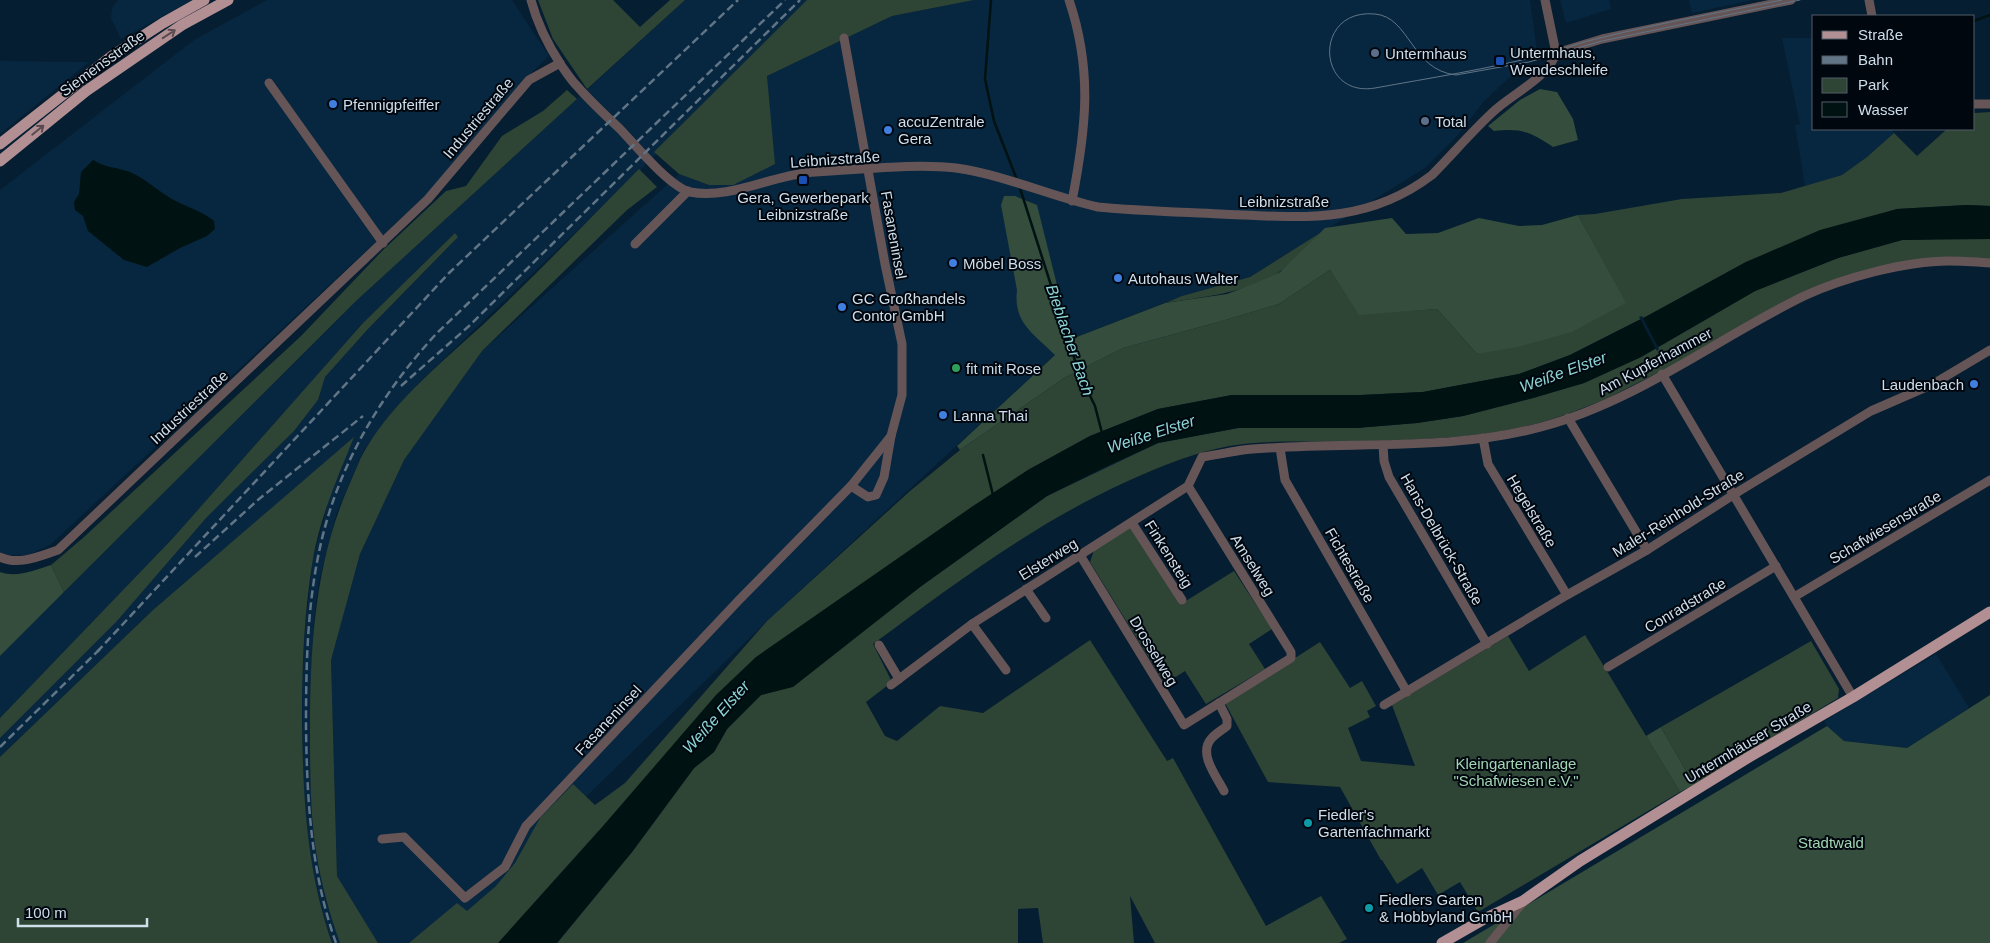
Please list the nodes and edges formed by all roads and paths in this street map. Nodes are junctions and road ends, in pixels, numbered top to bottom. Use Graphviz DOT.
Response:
graph roads {
  1 [pos="204,0"];
  2 [pos="228,0"];
  3 [pos="531,0"];
  4 [pos="1069,0"];
  5 [pos="1545,0"];
  6 [pos="1790,0"];
  7 [pos="1869,0"];
  8 [pos="1872,15"];
  9 [pos="844,38"];
  10 [pos="1556,53"];
  11 [pos="560,63"];
  12 [pos="269,84"];
  13 [pos="1975,104"];
  14 [pos="1990,104"];
  15 [pos="0,144"];
  16 [pos="0,160"];
  17 [pos="869,169"];
  18 [pos="688,191"];
  19 [pos="1072,200"];
  20 [pos="383,243"];
  21 [pos="635,244"];
  22 [pos="1990,263"];
  23 [pos="1990,350"];
  24 [pos="1662,374"];
  25 [pos="1568,418"];
  26 [pos="891,436"];
  27 [pos="1483,438"];
  28 [pos="1383,445"];
  29 [pos="1280,448"];
  30 [pos="1990,480"];
  31 [pos="851,486"];
  32 [pos="1188,486"];
  33 [pos="1733,495"];
  34 [pos="1132,523"];
  35 [pos="1647,550"];
  36 [pos="1080,555"];
  37 [pos="0,557"];
  38 [pos="1776,566"];
  39 [pos="1026,589"];
  40 [pos="1567,595"];
  41 [pos="1794,597"];
  42 [pos="1182,600"];
  43 [pos="1990,612"];
  44 [pos="1046,618"];
  45 [pos="972,624"];
  46 [pos="1487,644"];
  47 [pos="879,646"];
  48 [pos="1291,658"];
  49 [pos="1608,667"];
  50 [pos="1006,670"];
  51 [pos="899,679"];
  52 [pos="891,685"];
  53 [pos="1407,692"];
  54 [pos="1853,697"];
  55 [pos="1219,703"];
  56 [pos="1384,705"];
  57 [pos="1224,791"];
  58 [pos="382,839"];
  59 [pos="1524,901"];
  60 [pos="1442,943"];
  61 [pos="1490,943"];
  1 -- 15 [label="main road, Siemensstraße"];
  16 -- 2 [label="main road, Siemensstraße, one-way"];
  3 -- 11 [label="street, Leibnizstraße"];
  4 -- 19 [label="street"];
  5 -- 10 [label="street"];
  6 -- 10 [label="street"];
  7 -- 8 [label="street"];
  9 -- 17 [label="street, Fasaneninsel"];
  10 -- 19 [label="street, Leibnizstraße"];
  11 -- 18 [label="street, Leibnizstraße"];
  11 -- 20 [label="street, Industriestraße"];
  12 -- 20 [label="street"];
  13 -- 14 [label="street"];
  17 -- 18 [label="street, Leibnizstraße"];
  17 -- 19 [label="street, Leibnizstraße"];
  17 -- 26 [label="street, Fasaneninsel"];
  18 -- 21 [label="street"];
  20 -- 37 [label="street, Industriestraße"];
  22 -- 24 [label="street, Am Kupferhammer"];
  23 -- 33 [label="street, Maler-Reinhold-Straße"];
  24 -- 25 [label="street, Am Kupferhammer"];
  24 -- 33 [label="street"];
  25 -- 27 [label="street, Am Kupferhammer"];
  25 -- 35 [label="street"];
  26 -- 31 [label="street, Fasaneninsel"];
  26 -- 31 [label="street, Fasaneninsel"];
  27 -- 28 [label="street, Am Kupferhammer"];
  27 -- 40 [label="street, Hegelstraße"];
  28 -- 29 [label="street, Am Kupferhammer"];
  28 -- 46 [label="street, Hans-Delbrück-Straße"];
  29 -- 32 [label="street, Am Kupferhammer"];
  29 -- 53 [label="street, Fichtestraße"];
  30 -- 41 [label="street, Schafwiesenstraße"];
  31 -- 58 [label="street, Fasaneninsel"];
  32 -- 34 [label="street, Elsterweg"];
  32 -- 48 [label="street, Amselweg"];
  33 -- 35 [label="street, Maler-Reinhold-Straße"];
  33 -- 38 [label="street"];
  34 -- 36 [label="street, Elsterweg"];
  34 -- 42 [label="street, Finkensteig"];
  35 -- 40 [label="street, Maler-Reinhold-Straße"];
  36 -- 39 [label="street, Elsterweg"];
  36 -- 55 [label="street, Drosselweg"];
  38 -- 41 [label="street"];
  38 -- 49 [label="street, Conradstraße"];
  39 -- 44 [label="street"];
  39 -- 45 [label="street, Elsterweg"];
  40 -- 46 [label="street, Maler-Reinhold-Straße"];
  41 -- 54 [label="street"];
  43 -- 54 [label="main road, Untermhäuser Straße"];
  45 -- 50 [label="street"];
  45 -- 51 [label="street, Elsterweg"];
  46 -- 53 [label="street, Maler-Reinhold-Straße"];
  47 -- 51 [label="street"];
  48 -- 55 [label="street, Drosselweg"];
  51 -- 52 [label="street, Elsterweg"];
  53 -- 56 [label="street, Maler-Reinhold-Straße"];
  54 -- 59 [label="main road, Untermhäuser Straße"];
  55 -- 57 [label="street"];
  59 -- 60 [label="main road, Untermhäuser Straße"];
  59 -- 61 [label="street, Untermhäuser Straße"];
}
